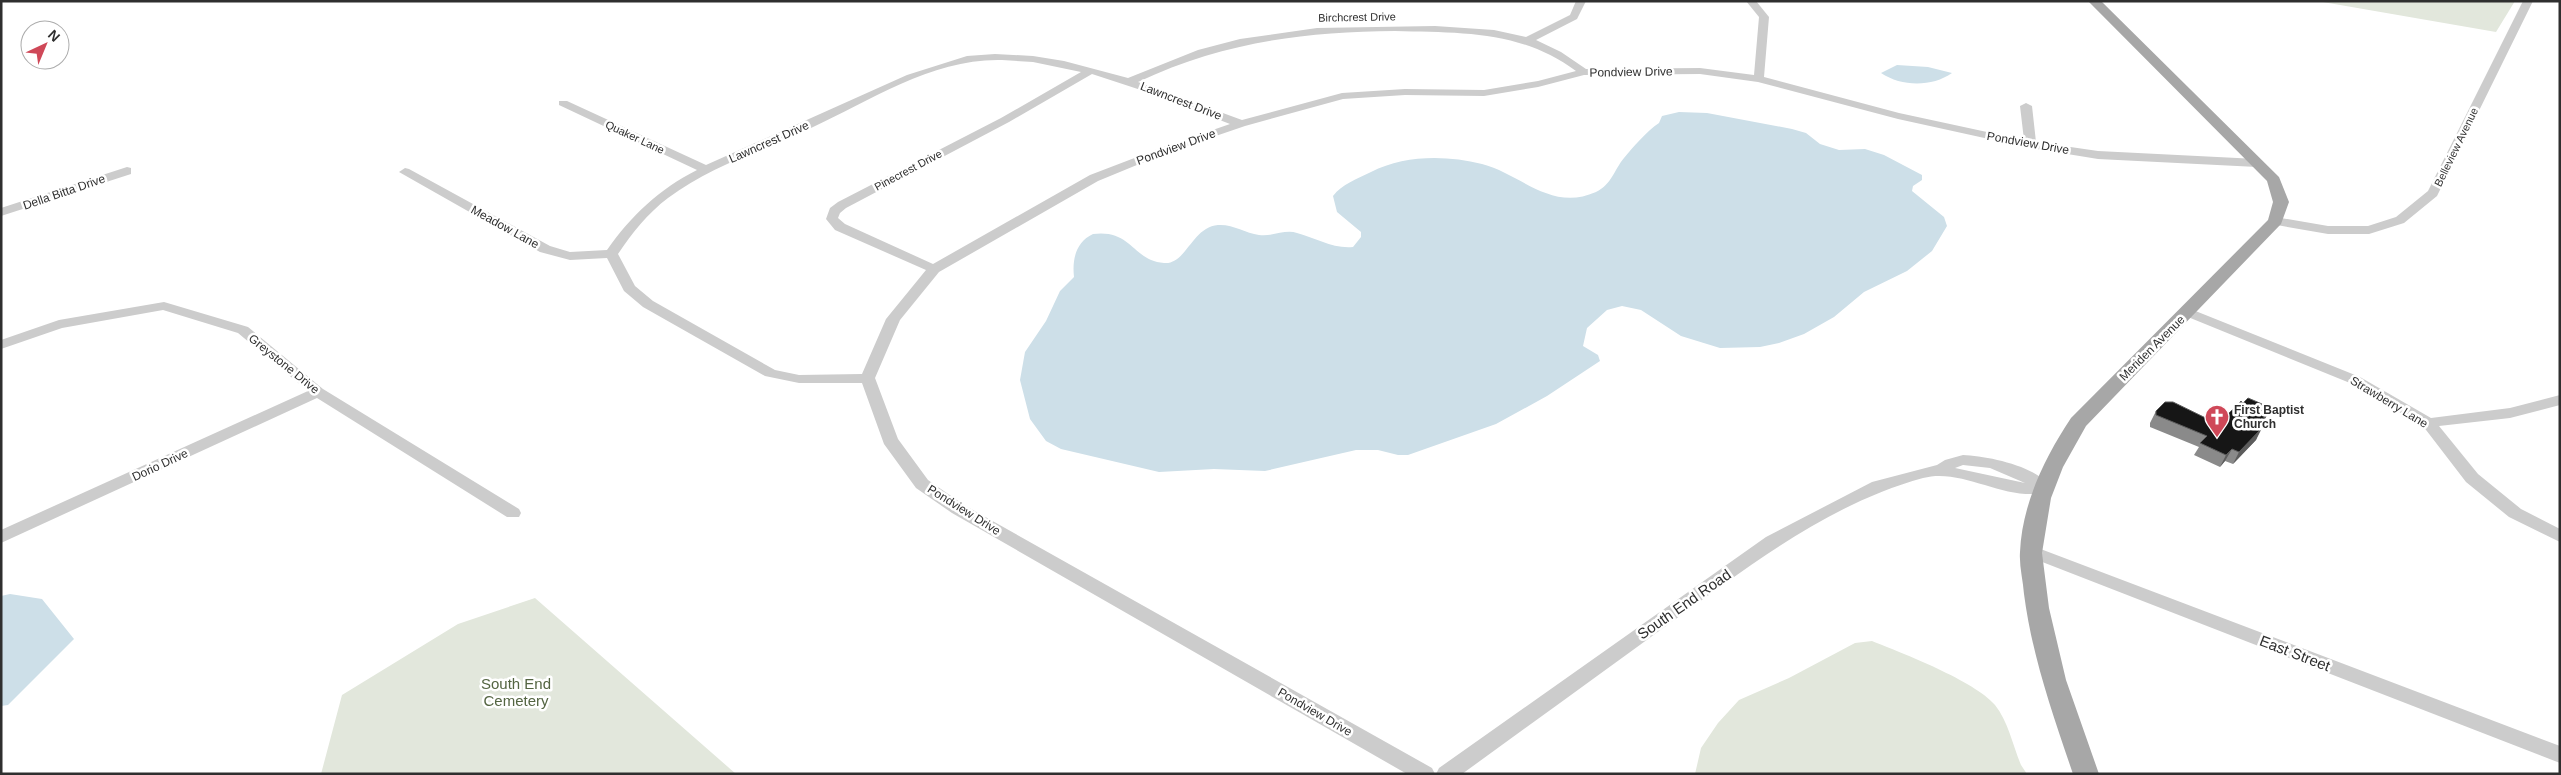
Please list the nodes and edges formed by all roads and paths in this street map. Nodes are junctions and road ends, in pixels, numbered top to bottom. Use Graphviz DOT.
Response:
graph roads {
  1 [pos="1581,1"];
  2 [pos="1751,1"];
  3 [pos="2094,1"];
  4 [pos="2528,1"];
  5 [pos="1528,40"];
  6 [pos="1090,71"];
  7 [pos="1584,72"];
  8 [pos="1759,79"];
  9 [pos="1129,82"];
  10 [pos="563,103"];
  11 [pos="2026,106"];
  12 [pos="1241,124"];
  13 [pos="2030,145"];
  14 [pos="2257,163"];
  15 [pos="127,170"];
  16 [pos="707,170"];
  17 [pos="405,172"];
  18 [pos="1,212"];
  19 [pos="2275,221"];
  20 [pos="611,254"];
  21 [pos="934,269"];
  22 [pos="2188,312"];
  23 [pos="1,345"];
  24 [pos="868,378"];
  25 [pos="318,392"];
  26 [pos="2560,400"];
  27 [pos="2428,424"];
  28 [pos="2043,488"];
  29 [pos="513,513"];
  30 [pos="1,536"];
  31 [pos="2560,536"];
  32 [pos="2030,550"];
  33 [pos="2560,755"];
  34 [pos="1425,774"];
  35 [pos="1446,774"];
  36 [pos="2086,774"];
  1 -- 5 [label="street"];
  2 -- 8 [label="street"];
  3 -- 14 [label="main road"];
  4 -- 19 [label="street, Belleview Avenue"];
  5 -- 7 [label="street, Birchcrest Drive"];
  5 -- 9 [label="street, Birchcrest Drive"];
  6 -- 9 [label="street, Lawncrest Drive"];
  6 -- 16 [label="street, Lawncrest Drive"];
  6 -- 21 [label="street, Pinecrest Drive"];
  7 -- 8 [label="street, Pondview Drive"];
  7 -- 12 [label="street, Pondview Drive"];
  8 -- 13 [label="street, Pondview Drive"];
  9 -- 12 [label="street, Lawncrest Drive"];
  10 -- 16 [label="street, Quaker Lane"];
  11 -- 13 [label="street"];
  12 -- 21 [label="street, Pondview Drive"];
  13 -- 14 [label="street, Pondview Drive"];
  14 -- 19 [label="main road"];
  15 -- 18 [label="street, Della Bitta Drive"];
  16 -- 20 [label="street, Lawncrest Drive"];
  17 -- 20 [label="street, Meadow Lane"];
  19 -- 22 [label="main road, Meriden Avenue"];
  20 -- 24 [label="street"];
  21 -- 24 [label="street, Pondview Drive"];
  22 -- 27 [label="street, Strawberry Lane"];
  22 -- 28 [label="main road, Meriden Avenue"];
  23 -- 25 [label="street, Greystone Drive"];
  24 -- 34 [label="street, Pondview Drive"];
  25 -- 29 [label="street, Greystone Drive"];
  25 -- 30 [label="street, Dorio Drive"];
  26 -- 27 [label="street"];
  27 -- 31 [label="street, Strawberry Lane"];
  28 -- 32 [label="main road, Meriden Avenue"];
  28 -- 35 [label="street, South End Road"];
  32 -- 33 [label="street, East Street"];
  32 -- 36 [label="main road, Meriden Avenue"];
}
